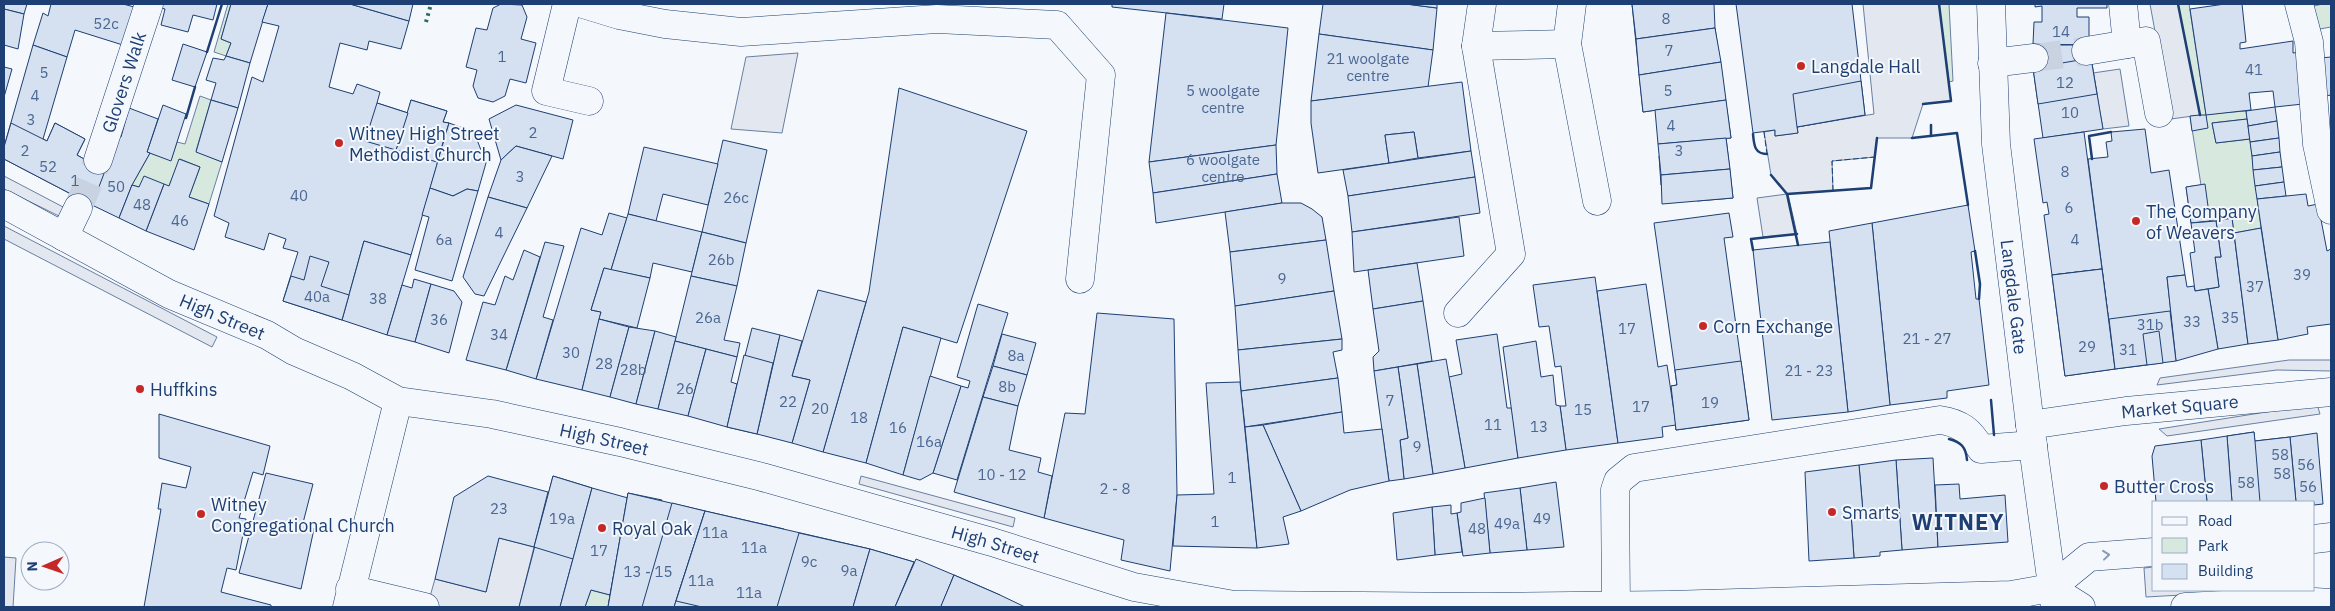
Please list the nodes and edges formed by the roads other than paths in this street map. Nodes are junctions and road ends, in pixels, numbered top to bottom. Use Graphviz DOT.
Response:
graph roads {
  1 [pos="149,4"];
  2 [pos="567,4"];
  3 [pos="583,4"];
  4 [pos="1482,4"];
  5 [pos="1572,4"];
  6 [pos="1991,4"];
  7 [pos="2123,4"];
  8 [pos="2299,4"];
  9 [pos="1567,44"];
  10 [pos="2127,44"];
  11 [pos="1476,46"];
  12 [pos="2086,51"];
  13 [pos="2034,58"];
  14 [pos="1992,63"];
  15 [pos="589,101"];
  16 [pos="2159,113"];
  17 [pos="98,160"];
  18 [pos="1596,201"];
  19 [pos="4,204"];
  20 [pos="78,208"];
  21 [pos="2331,210"];
  22 [pos="64,237"];
  23 [pos="1080,279"];
  24 [pos="1458,313"];
  25 [pos="2331,392"];
  26 [pos="398,401"];
  27 [pos="2032,435"];
  28 [pos="2331,537"];
  29 [pos="2315,539"];
  30 [pos="2152,552"];
  31 [pos="348,598"];
  32 [pos="2053,598"];
  33 [pos="2331,603"];
  34 [pos="1616,606"];
  35 [pos="425,607"];
  36 [pos="2081,607"];
  37 [pos="2185,607"];
  1 -- 17 [label="street, Glovers Walk"];
  2 -- 15 [label="street"];
  3 -- 23 [label="street"];
  4 -- 11 [label="street"];
  5 -- 9 [label="street"];
  6 -- 14 [label="street, Langdale Gate"];
  7 -- 10 [label="street"];
  8 -- 21 [label="street"];
  9 -- 11 [label="street"];
  9 -- 18 [label="street"];
  10 -- 12 [label="street"];
  10 -- 16 [label="street"];
  11 -- 24 [label="street"];
  13 -- 14 [label="street"];
  14 -- 27 [label="street, Langdale Gate"];
  19 -- 22 [label="street, High Street"];
  20 -- 22 [label="street"];
  22 -- 26 [label="street, High Street"];
  25 -- 27 [label="street, Market Square"];
  26 -- 31 [label="street"];
  26 -- 34 [label="street, High Street"];
  27 -- 32 [label="street, Langdale Gate"];
  27 -- 34 [label="street, Market Square"];
  28 -- 29 [label="street"];
  32 -- 30 [label="street, one-way"];
  31 -- 35 [label="street"];
  32 -- 34 [label="street"];
  32 -- 36 [label="street"];
  33 -- 37 [label="street"];
}
